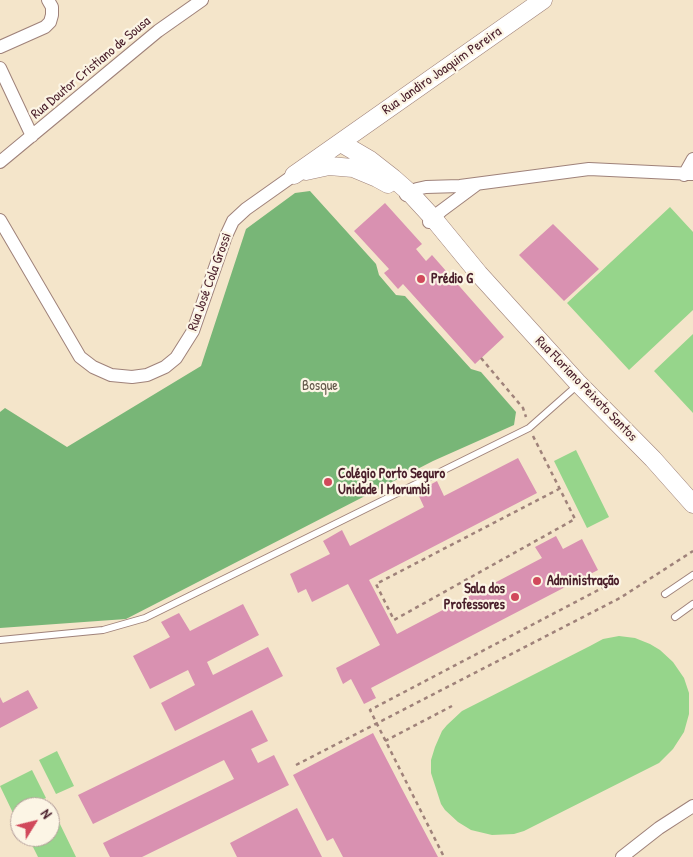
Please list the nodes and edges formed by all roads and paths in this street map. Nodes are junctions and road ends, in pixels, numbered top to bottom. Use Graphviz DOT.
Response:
graph roads {
  1 [pos="48,0"];
  2 [pos="202,0"];
  3 [pos="543,0"];
  4 [pos="0,47"];
  5 [pos="0,68"];
  6 [pos="32,136"];
  7 [pos="341,143"];
  8 [pos="693,159"];
  9 [pos="0,162"];
  10 [pos="294,174"];
  11 [pos="689,174"];
  12 [pos="478,184"];
  13 [pos="408,194"];
  14 [pos="0,220"];
  15 [pos="431,220"];
  16 [pos="577,382"];
  17 [pos="559,489"];
  18 [pos="693,504"];
  19 [pos="575,519"];
  20 [pos="693,551"];
  21 [pos="693,575"];
  22 [pos="606,586"];
  23 [pos="665,594"];
  24 [pos="693,604"];
  25 [pos="675,617"];
  26 [pos="0,640"];
  27 [pos="452,706"];
  28 [pos="377,723"];
  29 [pos="385,741"];
  30 [pos="296,765"];
  31 [pos="693,806"];
  32 [pos="443,855"];
  33 [pos="622,857"];
  1 -- 4 [label="street"];
  2 -- 6 [label="street, Rua Doutor Cristiano de Sousa"];
  3 -- 7 [label="street, Rua Jandiro Joaquim Pereira"];
  5 -- 6 [label="street"];
  6 -- 9 [label="street, Rua Doutor Cristiano de Sousa"];
  7 -- 10 [label="street, Rua José Cola Grossi"];
  7 -- 13 [label="street, Rua Floriano Peixoto Santos"];
  8 -- 11 [label="street"];
  10 -- 13 [label="street, Rua Floriano Peixoto Santos"];
  10 -- 14 [label="street, Rua José Cola Grossi"];
  11 -- 12 [label="street"];
  12 -- 13 [label="street"];
  12 -- 15 [label="street"];
  13 -- 15 [label="street, Rua Floriano Peixoto Santos"];
  15 -- 16 [label="street, Rua Floriano Peixoto Santos"];
  16 -- 18 [label="street, Rua Floriano Peixoto Santos"];
  16 -- 26 [label="lane"];
  17 -- 19 [label="path"];
  20 -- 28 [label="path"];
  21 -- 23 [label="lane"];
  22 -- 28 [label="path"];
  24 -- 25 [label="lane"];
  27 -- 29 [label="path"];
  28 -- 29 [label="path"];
  28 -- 30 [label="path"];
  29 -- 32 [label="path"];
  31 -- 33 [label="street"];
}
